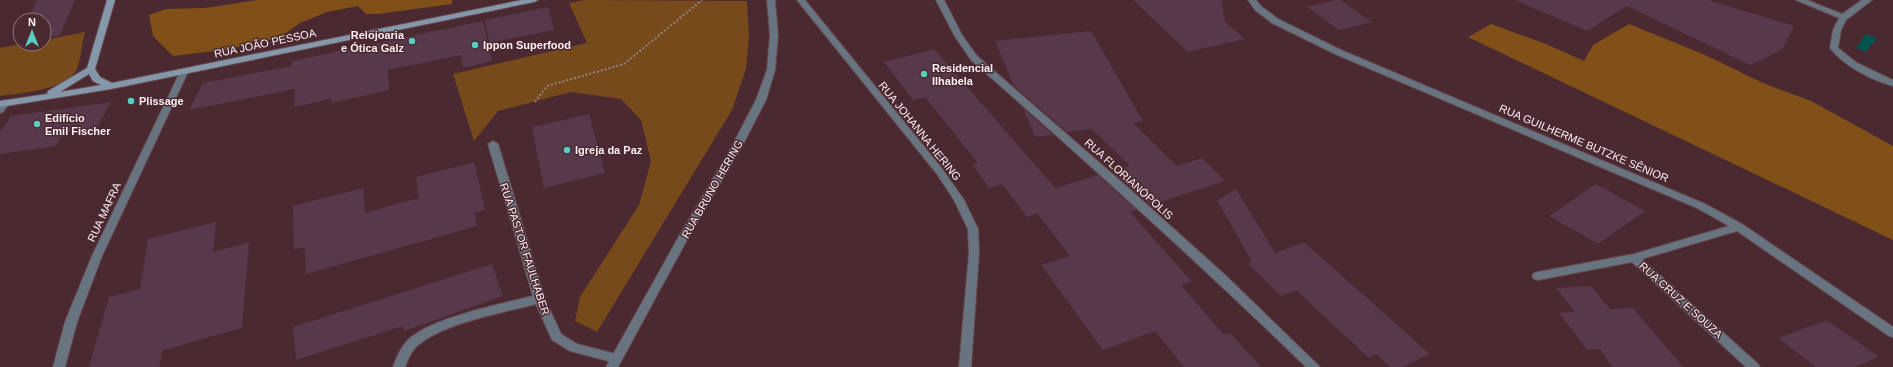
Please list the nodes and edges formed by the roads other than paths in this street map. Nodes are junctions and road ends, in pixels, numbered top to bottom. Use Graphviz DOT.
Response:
graph roads {
  1 [pos="111,0"];
  2 [pos="534,0"];
  3 [pos="771,0"];
  4 [pos="801,0"];
  5 [pos="940,0"];
  6 [pos="1252,0"];
  7 [pos="1800,0"];
  8 [pos="1868,0"];
  9 [pos="1843,17"];
  10 [pos="91,69"];
  11 [pos="184,72"];
  12 [pos="1893,83"];
  13 [pos="111,86"];
  14 [pos="44,97"];
  15 [pos="2,106"];
  16 [pos="493,144"];
  17 [pos="1738,227"];
  18 [pos="1634,258"];
  19 [pos="1538,276"];
  20 [pos="539,299"];
  21 [pos="1893,333"];
  22 [pos="614,363"];
  23 [pos="60,367"];
  24 [pos="399,367"];
  25 [pos="965,367"];
  26 [pos="1314,367"];
  27 [pos="1754,367"];
  1 -- 10 [label="main road"];
  2 -- 11 [label="main road, RUA JOÃO PESSOA"];
  3 -- 22 [label="street, RUA BRUNO HERING"];
  4 -- 25 [label="street, RUA JOHANNA HERING"];
  5 -- 26 [label="street, RUA FLORIANÓPOLIS"];
  6 -- 17 [label="street, RUA GUILHERME BUTZKE SÊNIOR"];
  7 -- 9 [label="street"];
  8 -- 9 [label="street"];
  9 -- 12 [label="street"];
  10 -- 13 [label="main road"];
  10 -- 14 [label="main road"];
  11 -- 13 [label="main road, RUA JOÃO PESSOA"];
  11 -- 23 [label="street, RUA MAFRA"];
  13 -- 14 [label="main road, RUA JOÃO PESSOA"];
  14 -- 15 [label="main road, RUA JOÃO PESSOA"];
  16 -- 20 [label="street, RUA PASTOR FAULHABER"];
  17 -- 18 [label="street, RUA CRUZ E SOUZA"];
  17 -- 21 [label="street, RUA GUILHERME BUTZKE SÊNIOR"];
  18 -- 19 [label="street"];
  18 -- 27 [label="street, RUA CRUZ E SOUZA"];
  20 -- 22 [label="street, RUA PASTOR FAULHABER"];
  20 -- 24 [label="street"];
}
